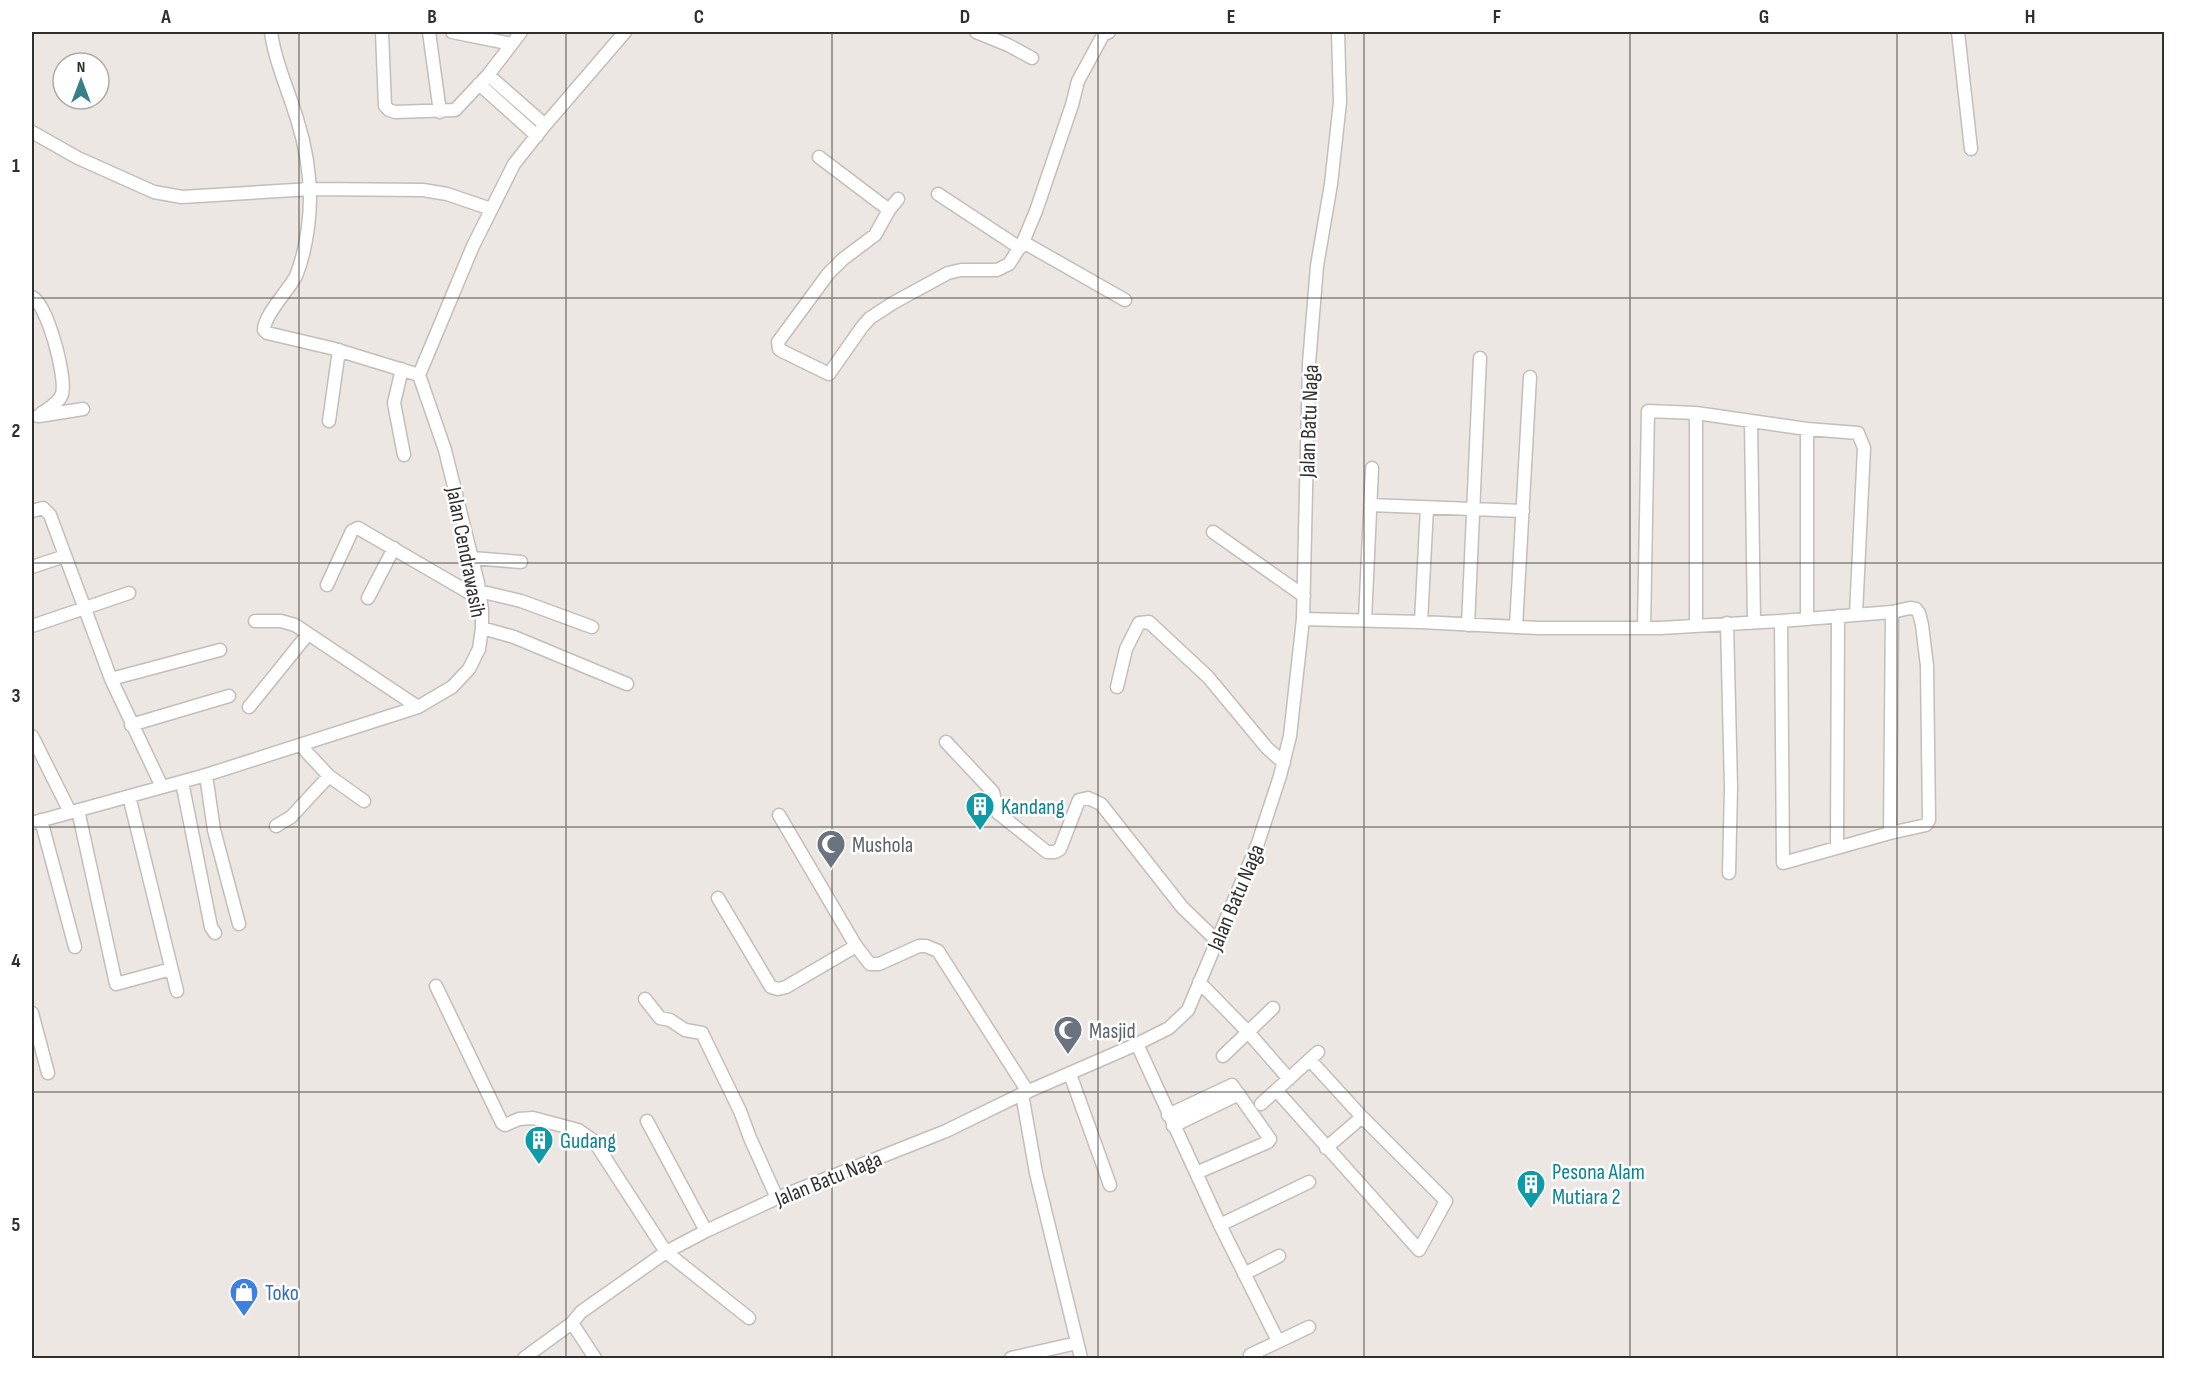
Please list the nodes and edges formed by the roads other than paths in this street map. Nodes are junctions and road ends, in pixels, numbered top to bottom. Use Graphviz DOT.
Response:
graph roads {
  1 [pos="271,32"];
  2 [pos="382,32"];
  3 [pos="429,32"];
  4 [pos="452,32"];
  5 [pos="521,32"];
  6 [pos="625,32"];
  7 [pos="976,32"];
  8 [pos="1338,32"];
  9 [pos="1958,32"];
  10 [pos="1103,33"];
  11 [pos="512,44"];
  12 [pos="1032,58"];
  13 [pos="488,75"];
  14 [pos="479,84"];
  15 [pos="440,112"];
  16 [pos="545,125"];
  17 [pos="32,132"];
  18 [pos="537,136"];
  19 [pos="1971,149"];
  20 [pos="819,157"];
  21 [pos="311,189"];
  22 [pos="938,194"];
  23 [pos="898,199"];
  24 [pos="491,208"];
  25 [pos="889,210"];
  26 [pos="1022,245"];
  27 [pos="32,297"];
  28 [pos="1125,300"];
  29 [pos="339,350"];
  30 [pos="1480,358"];
  31 [pos="402,369"];
  32 [pos="419,375"];
  33 [pos="1530,377"];
  34 [pos="83,409"];
  35 [pos="1696,413"];
  36 [pos="35,417"];
  37 [pos="329,421"];
  38 [pos="1751,422"];
  39 [pos="1807,429"];
  40 [pos="404,454"];
  41 [pos="1372,468"];
  42 [pos="1370,506"];
  43 [pos="1427,508"];
  44 [pos="1473,509"];
  45 [pos="32,511"];
  46 [pos="1523,511"];
  47 [pos="1213,532"];
  48 [pos="394,548"];
  49 [pos="65,556"];
  50 [pos="472,558"];
  51 [pos="521,562"];
  52 [pos="32,567"];
  53 [pos="327,585"];
  54 [pos="129,593"];
  55 [pos="479,595"];
  56 [pos="1304,596"];
  57 [pos="368,598"];
  58 [pos="84,607"];
  59 [pos="1892,612"];
  60 [pos="1856,614"];
  61 [pos="1838,616"];
  62 [pos="1303,619"];
  63 [pos="1807,619"];
  64 [pos="1365,620"];
  65 [pos="255,621"];
  66 [pos="1781,621"];
  67 [pos="1421,622"];
  68 [pos="1754,622"];
  69 [pos="1727,623"];
  70 [pos="1468,624"];
  71 [pos="32,626"];
  72 [pos="1696,626"];
  73 [pos="592,627"];
  74 [pos="1516,627"];
  75 [pos="482,628"];
  76 [pos="1644,628"];
  77 [pos="308,634"];
  78 [pos="220,650"];
  79 [pos="111,679"];
  80 [pos="627,684"];
  81 [pos="1118,687"];
  82 [pos="229,696"];
  83 [pos="249,707"];
  84 [pos="418,707"];
  85 [pos="131,725"];
  86 [pos="32,736"];
  87 [pos="946,742"];
  88 [pos="301,746"];
  89 [pos="1284,762"];
  90 [pos="206,775"];
  91 [pos="329,776"];
  92 [pos="182,782"];
  93 [pos="162,787"];
  94 [pos="129,796"];
  95 [pos="364,801"];
  96 [pos="74,811"];
  97 [pos="779,815"];
  98 [pos="36,822"];
  99 [pos="276,826"];
  100 [pos="1890,833"];
  101 [pos="1837,848"];
  102 [pos="1729,873"];
  103 [pos="718,898"];
  104 [pos="240,924"];
  105 [pos="215,933"];
  106 [pos="1216,940"];
  107 [pos="856,946"];
  108 [pos="75,947"];
  109 [pos="171,969"];
  110 [pos="1198,982"];
  111 [pos="436,986"];
  112 [pos="177,991"];
  113 [pos="645,999"];
  114 [pos="1273,1008"];
  115 [pos="32,1013"];
  116 [pos="1248,1032"];
  117 [pos="1137,1044"];
  118 [pos="1223,1056"];
  119 [pos="48,1073"];
  120 [pos="1070,1074"];
  121 [pos="1289,1079"];
  122 [pos="1276,1090"];
  123 [pos="1025,1093"];
  124 [pos="1261,1104"];
  125 [pos="1362,1117"];
  126 [pos="1171,1121"];
  127 [pos="647,1122"];
  128 [pos="1326,1148"];
  129 [pos="1196,1173"];
  130 [pos="1309,1182"];
  131 [pos="1110,1185"];
  132 [pos="777,1198"];
  133 [pos="1220,1225"];
  134 [pos="706,1231"];
  135 [pos="666,1252"];
  136 [pos="1279,1256"];
  137 [pos="1244,1274"];
  138 [pos="749,1318"];
  139 [pos="572,1323"];
  140 [pos="1309,1327"];
  141 [pos="1278,1341"];
  142 [pos="1077,1343"];
  143 [pos="1250,1355"];
  144 [pos="524,1359"];
  145 [pos="595,1359"];
  146 [pos="1011,1359"];
  147 [pos="1081,1359"];
  1 -- 21 [label="street"];
  2 -- 15 [label="street"];
  3 -- 15 [label="street"];
  4 -- 11 [label="street"];
  5 -- 11 [label="street"];
  6 -- 16 [label="street"];
  7 -- 12 [label="street"];
  8 -- 56 [label="street, Jalan Batu Naga"];
  9 -- 19 [label="street"];
  10 -- 26 [label="street"];
  11 -- 13 [label="street"];
  13 -- 14 [label="street"];
  13 -- 16 [label="street"];
  14 -- 15 [label="street"];
  14 -- 18 [label="street"];
  16 -- 18 [label="street"];
  17 -- 21 [label="street"];
  18 -- 24 [label="street"];
  20 -- 25 [label="street"];
  21 -- 24 [label="street"];
  21 -- 29 [label="street"];
  22 -- 26 [label="street"];
  23 -- 25 [label="street"];
  24 -- 32 [label="street"];
  25 -- 26 [label="street"];
  26 -- 28 [label="street"];
  27 -- 36 [label="street"];
  29 -- 31 [label="street"];
  29 -- 37 [label="street"];
  30 -- 44 [label="street"];
  31 -- 32 [label="street"];
  31 -- 40 [label="street"];
  32 -- 50 [label="street, Jalan Cendrawasih"];
  33 -- 46 [label="street"];
  34 -- 36 [label="street"];
  35 -- 38 [label="street"];
  35 -- 72 [label="street"];
  35 -- 76 [label="street"];
  38 -- 39 [label="street"];
  38 -- 68 [label="street"];
  39 -- 60 [label="street"];
  39 -- 63 [label="street"];
  41 -- 42 [label="street"];
  42 -- 43 [label="street"];
  42 -- 64 [label="street"];
  43 -- 44 [label="street"];
  43 -- 67 [label="street"];
  44 -- 46 [label="street"];
  44 -- 70 [label="street"];
  45 -- 49 [label="street"];
  46 -- 74 [label="street"];
  47 -- 56 [label="street"];
  48 -- 53 [label="street"];
  48 -- 55 [label="street"];
  48 -- 57 [label="street"];
  49 -- 52 [label="street"];
  49 -- 58 [label="street"];
  50 -- 51 [label="street"];
  50 -- 55 [label="street, Jalan Cendrawasih"];
  54 -- 58 [label="street"];
  55 -- 73 [label="street"];
  55 -- 75 [label="street, Jalan Cendrawasih"];
  56 -- 62 [label="street, Jalan Batu Naga"];
  58 -- 71 [label="street"];
  58 -- 79 [label="street"];
  59 -- 60 [label="street"];
  59 -- 100 [label="street"];
  59 -- 100 [label="street"];
  60 -- 61 [label="street"];
  61 -- 63 [label="street"];
  61 -- 101 [label="street"];
  62 -- 64 [label="street"];
  62 -- 89 [label="street, Jalan Batu Naga"];
  63 -- 66 [label="street"];
  64 -- 67 [label="street"];
  65 -- 77 [label="street"];
  66 -- 68 [label="street"];
  66 -- 101 [label="street"];
  67 -- 70 [label="street"];
  68 -- 69 [label="street"];
  69 -- 72 [label="street"];
  69 -- 102 [label="street"];
  70 -- 74 [label="street"];
  72 -- 76 [label="street"];
  74 -- 76 [label="street"];
  75 -- 80 [label="street"];
  75 -- 84 [label="street, Jalan Cendrawasih"];
  77 -- 83 [label="street"];
  77 -- 84 [label="street"];
  78 -- 79 [label="street"];
  79 -- 85 [label="street"];
  81 -- 89 [label="street"];
  82 -- 85 [label="street"];
  84 -- 88 [label="street, Jalan Cendrawasih"];
  85 -- 93 [label="street"];
  86 -- 96 [label="street"];
  87 -- 106 [label="street"];
  88 -- 90 [label="street, Jalan Cendrawasih"];
  88 -- 91 [label="street"];
  89 -- 106 [label="street, Jalan Batu Naga"];
  90 -- 92 [label="street, Jalan Cendrawasih"];
  90 -- 104 [label="street"];
  91 -- 95 [label="street"];
  91 -- 99 [label="street"];
  92 -- 93 [label="street, Jalan Cendrawasih"];
  92 -- 105 [label="street"];
  93 -- 94 [label="street, Jalan Cendrawasih"];
  94 -- 96 [label="street, Jalan Cendrawasih"];
  94 -- 109 [label="street"];
  96 -- 98 [label="street, Jalan Cendrawasih"];
  96 -- 109 [label="street"];
  97 -- 107 [label="street"];
  98 -- 108 [label="street"];
  100 -- 101 [label="street"];
  103 -- 107 [label="street"];
  106 -- 110 [label="street, Jalan Batu Naga"];
  107 -- 123 [label="street"];
  109 -- 112 [label="street"];
  110 -- 116 [label="street"];
  110 -- 117 [label="street, Jalan Batu Naga"];
  111 -- 135 [label="street"];
  113 -- 132 [label="street"];
  114 -- 116 [label="street"];
  115 -- 119 [label="street"];
  116 -- 118 [label="street"];
  116 -- 121 [label="street"];
  117 -- 120 [label="street, Jalan Batu Naga"];
  117 -- 126 [label="street"];
  120 -- 123 [label="street, Jalan Batu Naga"];
  120 -- 131 [label="street"];
  121 -- 122 [label="street"];
  121 -- 125 [label="street"];
  122 -- 124 [label="street"];
  122 -- 128 [label="street"];
  123 -- 132 [label="street, Jalan Batu Naga"];
  123 -- 142 [label="street"];
  125 -- 128 [label="street"];
  125 -- 128 [label="street"];
  126 -- 129 [label="street"];
  126 -- 129 [label="street"];
  127 -- 134 [label="street"];
  129 -- 133 [label="street"];
  130 -- 133 [label="street"];
  132 -- 134 [label="street, Jalan Batu Naga"];
  133 -- 137 [label="street"];
  134 -- 135 [label="street, Jalan Batu Naga"];
  135 -- 138 [label="street"];
  135 -- 139 [label="street, Jalan Batu Naga"];
  136 -- 137 [label="street"];
  137 -- 141 [label="street"];
  139 -- 144 [label="street, Jalan Batu Naga"];
  139 -- 145 [label="street"];
  140 -- 141 [label="street"];
  141 -- 143 [label="street"];
  142 -- 146 [label="street"];
  142 -- 147 [label="street"];
}
